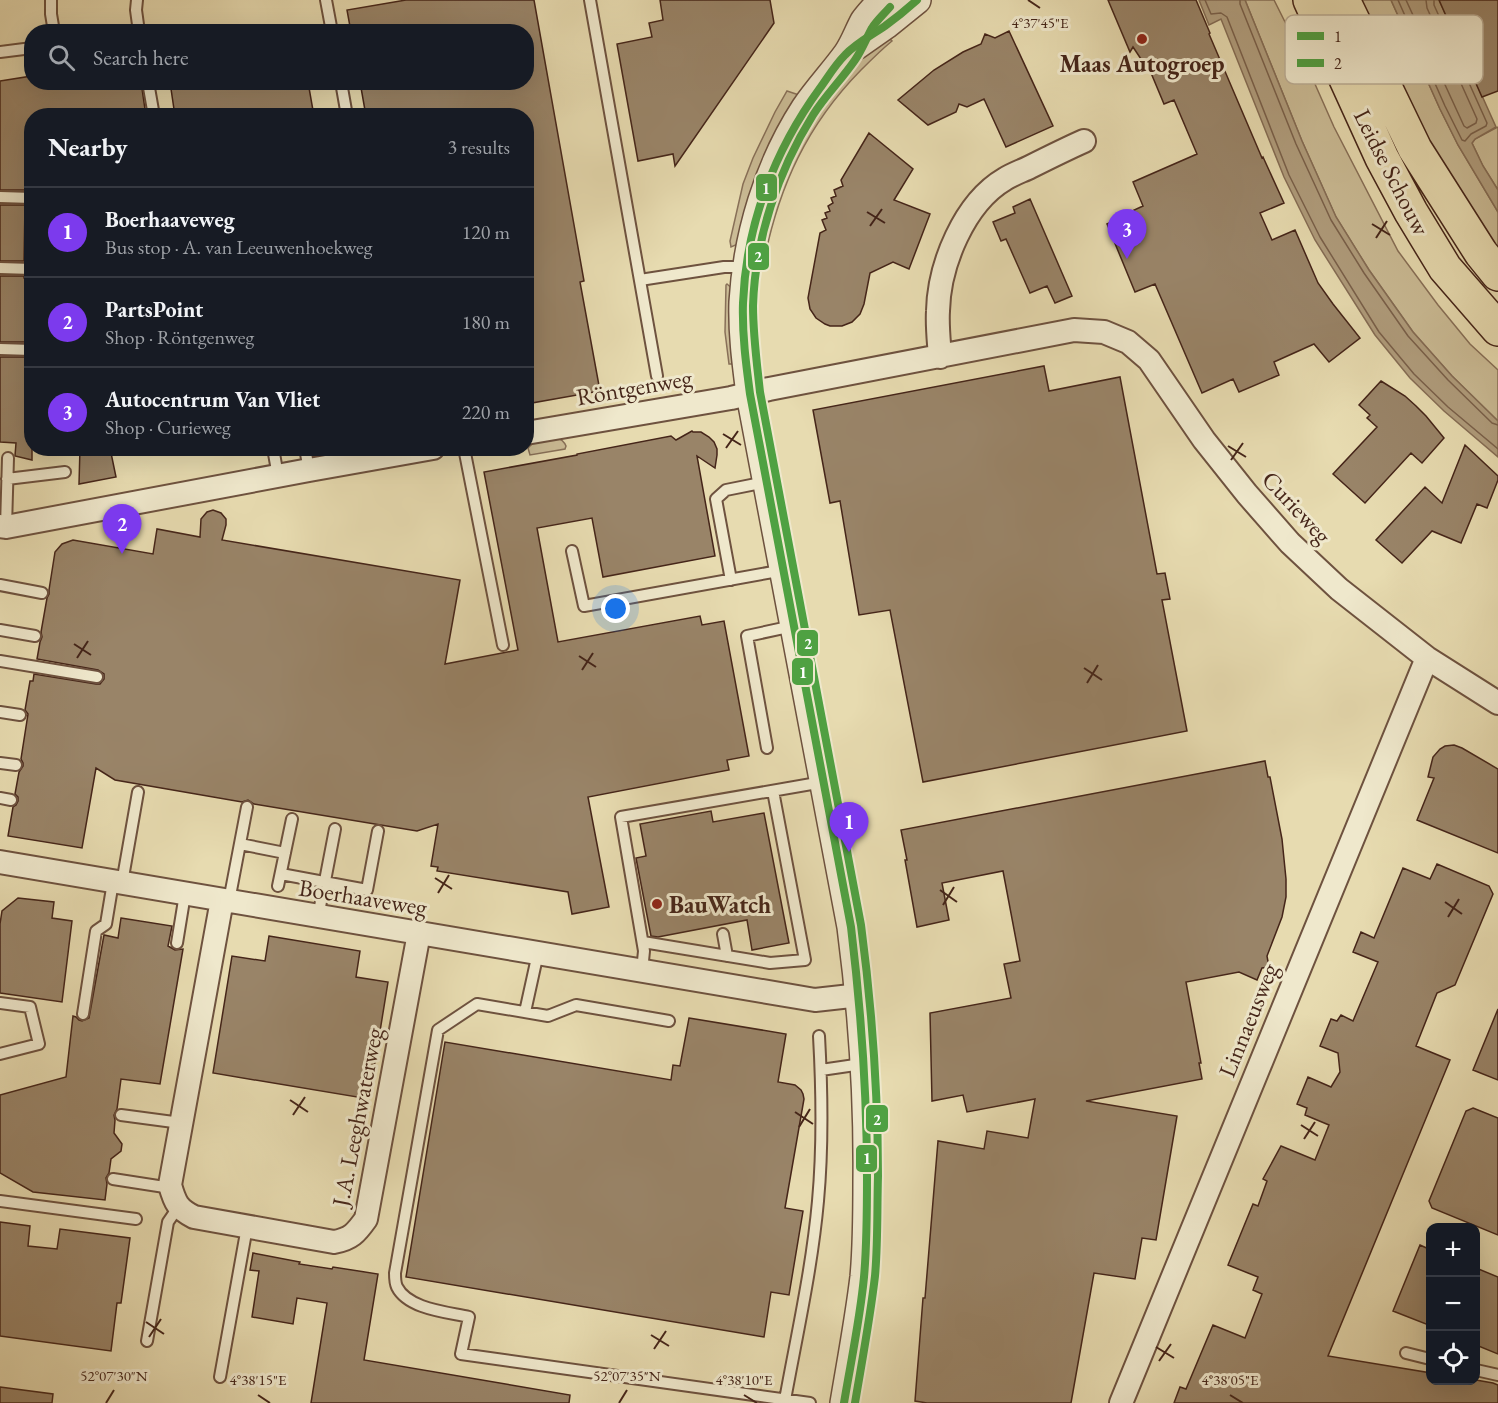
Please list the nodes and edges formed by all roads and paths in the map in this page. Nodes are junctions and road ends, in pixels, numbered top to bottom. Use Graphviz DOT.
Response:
graph roads {
  1 [pos="51,0"];
  2 [pos="137,0"];
  3 [pos="326,0"];
  4 [pos="590,0"];
  5 [pos="882,0"];
  6 [pos="917,0"];
  7 [pos="1310,0"];
  8 [pos="1343,0"];
  9 [pos="1317,15"];
  10 [pos="1350,15"];
  11 [pos="53,24"];
  12 [pos="138,24"];
  13 [pos="330,24"];
  14 [pos="24,49"];
  15 [pos="0,52"];
  16 [pos="848,52"];
  17 [pos="1348,84"];
  18 [pos="1384,84"];
  19 [pos="149,90"];
  20 [pos="342,90"];
  21 [pos="153,108"];
  22 [pos="346,108"];
  23 [pos="1084,141"];
  24 [pos="0,197"];
  25 [pos="24,198"];
  26 [pos="747,267"];
  27 [pos="0,268"];
  28 [pos="24,269"];
  29 [pos="1498,274"];
  30 [pos="640,280"];
  31 [pos="1498,329"];
  32 [pos="0,349"];
  33 [pos="24,350"];
  34 [pos="940,357"];
  35 [pos="657,375"];
  36 [pos="750,393"];
  37 [pos="534,432"];
  38 [pos="274,456"];
  39 [pos="345,456"];
  40 [pos="466,456"];
  41 [pos="8,458"];
  42 [pos="307,459"];
  43 [pos="65,472"];
  44 [pos="278,476"];
  45 [pos="7,479"];
  46 [pos="766,482"];
  47 [pos="3,527"];
  48 [pos="572,551"];
  49 [pos="784,570"];
  50 [pos="731,580"];
  51 [pos="0,585"];
  52 [pos="42,593"];
  53 [pos="794,626"];
  54 [pos="0,630"];
  55 [pos="35,636"];
  56 [pos="503,645"];
  57 [pos="1427,658"];
  58 [pos="0,661"];
  59 [pos="97,677"];
  60 [pos="1498,703"];
  61 [pos="0,712"];
  62 [pos="20,715"];
  63 [pos="766,748"];
  64 [pos="0,763"];
  65 [pos="16,765"];
  66 [pos="824,782"];
  67 [pos="773,791"];
  68 [pos="138,792"];
  69 [pos="247,807"];
  70 [pos="292,819"];
  71 [pos="335,829"];
  72 [pos="378,831"];
  73 [pos="240,844"];
  74 [pos="285,853"];
  75 [pos="0,862"];
  76 [pos="281,874"];
  77 [pos="325,882"];
  78 [pos="118,883"];
  79 [pos="278,886"];
  80 [pos="185,894"];
  81 [pos="225,901"];
  82 [pos="318,916"];
  83 [pos="419,933"];
  84 [pos="723,934"];
  85 [pos="643,942"];
  86 [pos="177,943"];
  87 [pos="538,953"];
  88 [pos="726,956"];
  89 [pos="642,971"];
  90 [pos="860,995"];
  91 [pos="0,1003"];
  92 [pos="525,1012"];
  93 [pos="83,1014"];
  94 [pos="669,1021"];
  95 [pos="819,1036"];
  96 [pos="0,1054"];
  97 [pos="865,1064"];
  98 [pos="821,1070"];
  99 [pos="121,1115"];
  100 [pos="181,1124"];
  101 [pos="113,1179"];
  102 [pos="175,1197"];
  103 [pos="0,1201"];
  104 [pos="136,1219"];
  105 [pos="247,1227"];
  106 [pos="147,1341"];
  107 [pos="1406,1353"];
  108 [pos="1426,1358"];
  109 [pos="1480,1371"];
  110 [pos="1498,1375"];
  111 [pos="220,1377"];
  112 [pos="785,1400"];
  113 [pos="810,1403"];
  114 [pos="844,1403"];
  115 [pos="1120,1403"];
  1 -- 11 [label="lane"];
  2 -- 12 [label="lane"];
  3 -- 13 [label="lane"];
  4 -- 30 [label="lane"];
  5 -- 16 [label="street"];
  6 -- 16 [label="street"];
  7 -- 9 [label="main road, Leidse Schouw"];
  8 -- 10 [label="main road, Leidse Schouw"];
  14 -- 15 [label="lane"];
  16 -- 26 [label="street"];
  17 -- 31 [label="main road, Leidse Schouw"];
  18 -- 29 [label="main road, Leidse Schouw"];
  19 -- 21 [label="lane"];
  20 -- 22 [label="lane"];
  23 -- 34 [label="street"];
  24 -- 25 [label="lane"];
  26 -- 30 [label="lane"];
  26 -- 36 [label="street"];
  27 -- 28 [label="lane"];
  30 -- 35 [label="lane"];
  32 -- 33 [label="lane"];
  34 -- 36 [label="street, Curieweg"];
  34 -- 57 [label="street, Curieweg"];
  36 -- 37 [label="street, Röntgenweg"];
  36 -- 46 [label="street"];
  38 -- 44 [label="lane"];
  39 -- 42 [label="street"];
  40 -- 56 [label="lane"];
  41 -- 45 [label="lane"];
  42 -- 44 [label="street"];
  43 -- 45 [label="lane"];
  44 -- 47 [label="street"];
  45 -- 47 [label="lane"];
  46 -- 49 [label="street"];
  46 -- 50 [label="lane"];
  48 -- 50 [label="lane"];
  49 -- 50 [label="lane"];
  49 -- 53 [label="street"];
  51 -- 52 [label="lane"];
  53 -- 63 [label="lane"];
  53 -- 66 [label="street"];
  54 -- 55 [label="lane"];
  57 -- 60 [label="street, Curieweg"];
  57 -- 115 [label="street, Linnaeusweg"];
  58 -- 59 [label="lane"];
  61 -- 62 [label="lane"];
  64 -- 65 [label="lane"];
  66 -- 67 [label="lane"];
  66 -- 90 [label="street"];
  67 -- 85 [label="lane"];
  67 -- 88 [label="lane"];
  68 -- 78 [label="lane"];
  69 -- 73 [label="lane"];
  70 -- 74 [label="lane"];
  71 -- 77 [label="lane"];
  72 -- 77 [label="lane"];
  73 -- 74 [label="lane"];
  73 -- 81 [label="lane"];
  74 -- 76 [label="lane"];
  75 -- 78 [label="street, Boerhaaveweg"];
  76 -- 77 [label="lane"];
  76 -- 79 [label="lane"];
  77 -- 82 [label="lane"];
  78 -- 80 [label="street, Boerhaaveweg"];
  78 -- 93 [label="lane"];
  80 -- 81 [label="street, Boerhaaveweg"];
  80 -- 86 [label="lane"];
  81 -- 82 [label="street, Boerhaaveweg"];
  81 -- 100 [label="street"];
  82 -- 83 [label="street, Boerhaaveweg"];
  83 -- 87 [label="street, Boerhaaveweg"];
  83 -- 105 [label="street, J.A. Leeghwaterweg"];
  84 -- 88 [label="lane"];
  85 -- 88 [label="lane"];
  85 -- 89 [label="lane"];
  87 -- 89 [label="street, Boerhaaveweg"];
  87 -- 92 [label="lane"];
  89 -- 90 [label="street, Boerhaaveweg"];
  90 -- 97 [label="street"];
  91 -- 96 [label="lane"];
  92 -- 94 [label="lane"];
  92 -- 112 [label="lane"];
  95 -- 98 [label="lane"];
  97 -- 98 [label="lane"];
  97 -- 114 [label="street"];
  98 -- 112 [label="lane"];
  99 -- 100 [label="lane"];
  100 -- 102 [label="street"];
  101 -- 102 [label="lane"];
  102 -- 105 [label="street, J.A. Leeghwaterweg"];
  102 -- 106 [label="lane"];
  103 -- 104 [label="lane"];
  105 -- 111 [label="lane"];
  107 -- 108 [label="lane"];
  109 -- 110 [label="lane"];
  112 -- 113 [label="lane"];
}
